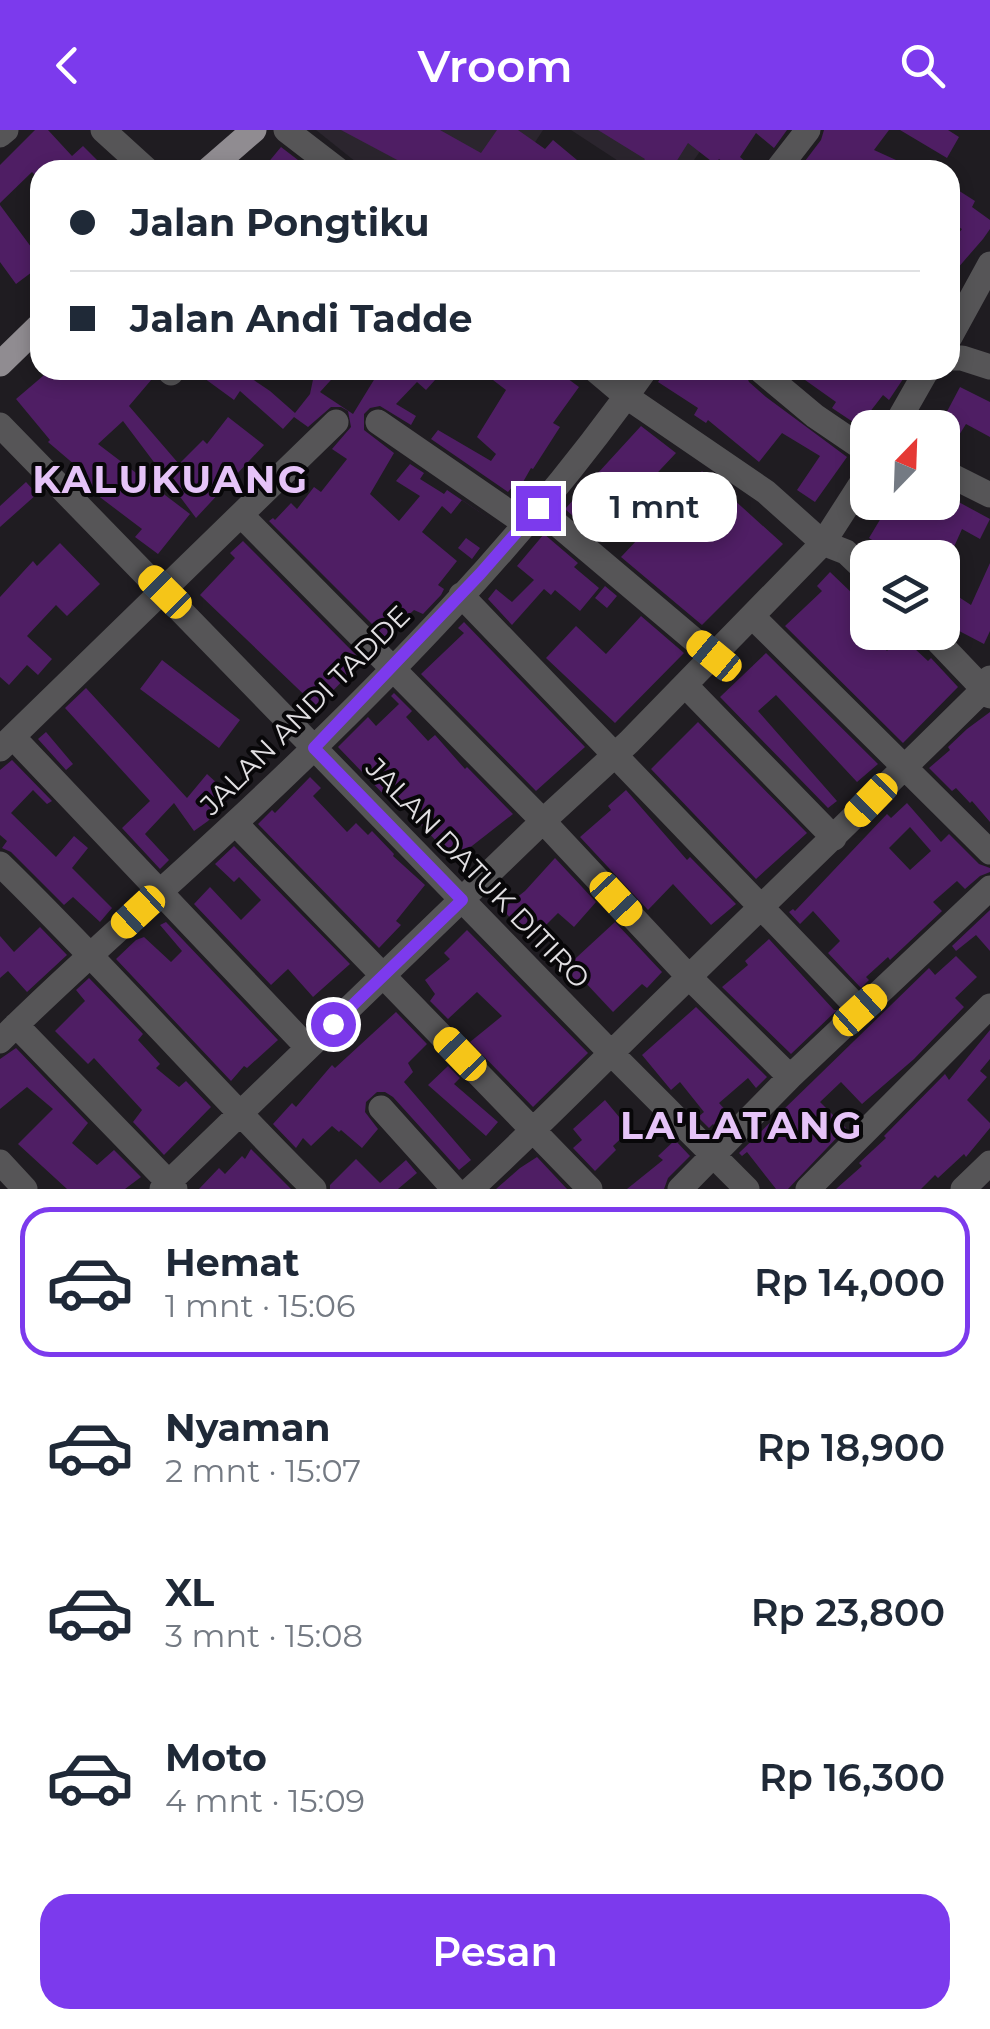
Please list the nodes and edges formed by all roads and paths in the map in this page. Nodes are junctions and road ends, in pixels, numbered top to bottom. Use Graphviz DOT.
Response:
graph roads {
  1 [pos="6,130"];
  2 [pos="103,130"];
  3 [pos="254,130"];
  4 [pos="286,130"];
  5 [pos="808,130"];
  6 [pos="0,135"];
  7 [pos="136,160"];
  8 [pos="220,160"];
  9 [pos="325,160"];
  10 [pos="787,160"];
  11 [pos="990,264"];
  12 [pos="960,298"];
  13 [pos="30,335"];
  14 [pos="960,358"];
  15 [pos="0,364"];
  16 [pos="990,368"];
  17 [pos="607,380"];
  18 [pos="639,380"];
  19 [pos="772,380"];
  20 [pos="915,380"];
  21 [pos="627,396"];
  22 [pos="902,410"];
  23 [pos="336,422"];
  24 [pos="378,422"];
  25 [pos="0,425"];
  26 [pos="850,440"];
  27 [pos="960,480"];
  28 [pos="990,495"];
  29 [pos="850,501"];
  30 [pos="242,516"];
  31 [pos="532,516"];
  32 [pos="823,543"];
  33 [pos="850,556"];
  34 [pos="165,592"];
  35 [pos="460,595"];
  36 [pos="752,616"];
  37 [pos="948,650"];
  38 [pos="714,656"];
  39 [pos="391,670"];
  40 [pos="685,685"];
  41 [pos="988,688"];
  42 [pos="7,743"];
  43 [pos="314,748"];
  44 [pos="615,756"];
  45 [pos="904,768"];
  46 [pos="542,821"];
  47 [pos="235,823"];
  48 [pos="834,838"];
  49 [pos="990,852"];
  50 [pos="0,864"];
  51 [pos="990,888"];
  52 [pos="161,891"];
  53 [pos="462,900"];
  54 [pos="764,908"];
  55 [pos="93,954"];
  56 [pos="385,976"];
  57 [pos="688,977"];
  58 [pos="990,1006"];
  59 [pos="860,1010"];
  60 [pos="8,1033"];
  61 [pos="308,1048"];
  62 [pos="612,1054"];
  63 [pos="790,1078"];
  64 [pos="381,1108"];
  65 [pos="240,1116"];
  66 [pos="536,1131"];
  67 [pos="714,1156"];
  68 [pos="0,1162"];
  69 [pos="990,1163"];
  70 [pos="168,1187"];
  71 [pos="25,1189"];
  72 [pos="314,1189"];
  73 [pos="454,1189"];
  74 [pos="472,1189"];
  75 [pos="590,1189"];
  76 [pos="680,1189"];
  77 [pos="747,1189"];
  78 [pos="808,1189"];
  79 [pos="963,1189"];
  1 -- 6 [label="street"];
  2 -- 7 [label="street"];
  3 -- 8 [label="main road"];
  4 -- 9 [label="street"];
  5 -- 10 [label="street"];
  11 -- 12 [label="street"];
  13 -- 15 [label="main road"];
  14 -- 16 [label="street"];
  17 -- 21 [label="street"];
  18 -- 21 [label="street, JALAN ANDI TADDE"];
  19 -- 26 [label="street"];
  20 -- 22 [label="street"];
  21 -- 31 [label="street, JALAN ANDI TADDE"];
  21 -- 32 [label="street"];
  23 -- 30 [label="street"];
  24 -- 31 [label="street"];
  25 -- 34 [label="street, JALAN DATUK DITIRO"];
  27 -- 28 [label="street"];
  29 -- 32 [label="street"];
  30 -- 34 [label="street"];
  30 -- 39 [label="street"];
  31 -- 35 [label="street, JALAN ANDI TADDE"];
  31 -- 38 [label="street"];
  32 -- 33 [label="street"];
  32 -- 36 [label="street"];
  34 -- 42 [label="street"];
  34 -- 43 [label="street, JALAN DATUK DITIRO"];
  35 -- 39 [label="street, JALAN ANDI TADDE"];
  35 -- 44 [label="street"];
  36 -- 38 [label="street"];
  36 -- 45 [label="street"];
  37 -- 41 [label="street"];
  38 -- 40 [label="street"];
  39 -- 43 [label="street, JALAN ANDI TADDE"];
  39 -- 46 [label="street"];
  40 -- 44 [label="street"];
  40 -- 48 [label="street"];
  41 -- 45 [label="street"];
  42 -- 52 [label="street"];
  43 -- 47 [label="street, JALAN ANDI TADDE"];
  43 -- 53 [label="street, JALAN DATUK DITIRO"];
  44 -- 46 [label="street"];
  44 -- 54 [label="street"];
  45 -- 48 [label="street"];
  45 -- 49 [label="street"];
  46 -- 53 [label="street"];
  46 -- 57 [label="street"];
  47 -- 52 [label="street, JALAN ANDI TADDE"];
  47 -- 56 [label="street"];
  48 -- 54 [label="street"];
  50 -- 55 [label="street"];
  51 -- 59 [label="street"];
  52 -- 55 [label="street, JALAN ANDI TADDE"];
  52 -- 61 [label="street"];
  53 -- 56 [label="street"];
  53 -- 62 [label="street, JALAN DATUK DITIRO"];
  54 -- 57 [label="street"];
  54 -- 59 [label="street"];
  55 -- 60 [label="street, JALAN ANDI TADDE"];
  55 -- 65 [label="street"];
  56 -- 61 [label="street"];
  56 -- 66 [label="street"];
  57 -- 62 [label="street"];
  57 -- 63 [label="street"];
  58 -- 78 [label="street"];
  59 -- 63 [label="street"];
  60 -- 70 [label="street"];
  61 -- 65 [label="street"];
  62 -- 66 [label="street"];
  62 -- 67 [label="street, JALAN DATUK DITIRO"];
  63 -- 67 [label="street"];
  64 -- 73 [label="street"];
  65 -- 70 [label="street"];
  65 -- 72 [label="street"];
  66 -- 74 [label="street"];
  66 -- 75 [label="street"];
  67 -- 76 [label="street"];
  67 -- 77 [label="street, JALAN DATUK DITIRO"];
  68 -- 71 [label="street"];
  69 -- 79 [label="street"];
}
